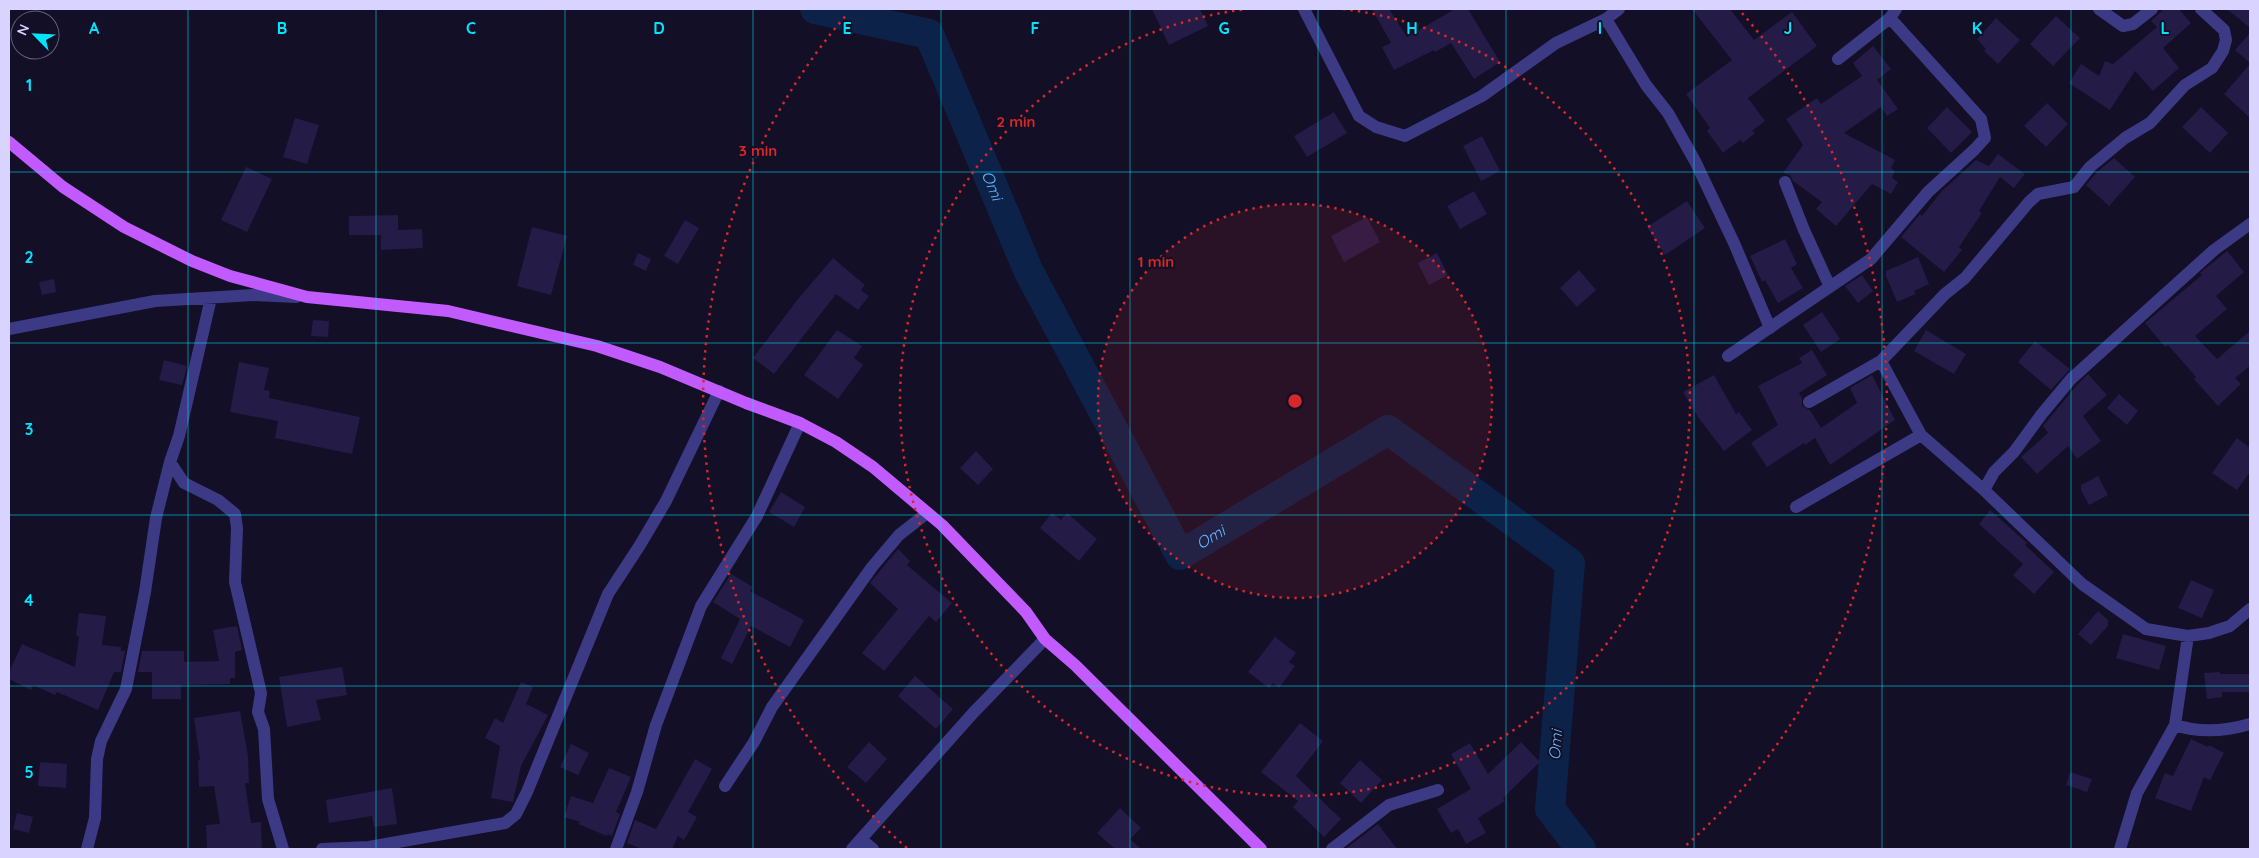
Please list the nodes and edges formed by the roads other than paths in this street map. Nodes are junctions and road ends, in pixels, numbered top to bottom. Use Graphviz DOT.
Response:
graph roads {
  1 [pos="1304,9"];
  2 [pos="1619,9"];
  3 [pos="2099,9"];
  4 [pos="2152,9"];
  5 [pos="2200,9"];
  6 [pos="1893,13"];
  7 [pos="1606,19"];
  8 [pos="1838,59"];
  9 [pos="9,142"];
  10 [pos="1785,182"];
  11 [pos="2250,224"];
  12 [pos="1830,287"];
  13 [pos="307,297"];
  14 [pos="212,298"];
  15 [pos="1770,328"];
  16 [pos="9,329"];
  17 [pos="1728,356"];
  18 [pos="1881,361"];
  19 [pos="719,391"];
  20 [pos="1809,402"];
  21 [pos="800,422"];
  22 [pos="1921,435"];
  23 [pos="170,462"];
  24 [pos="1984,490"];
  25 [pos="1796,507"];
  26 [pos="927,513"];
  27 [pos="2250,609"];
  28 [pos="2188,636"];
  29 [pos="1045,639"];
  30 [pos="2250,724"];
  31 [pos="2175,725"];
  32 [pos="725,786"];
  33 [pos="1438,790"];
  34 [pos="856,844"];
  35 [pos="87,849"];
  36 [pos="283,849"];
  37 [pos="322,849"];
  38 [pos="616,849"];
  39 [pos="873,849"];
  40 [pos="1261,849"];
  41 [pos="1332,849"];
  42 [pos="2120,849"];
  1 -- 7 [label="street"];
  2 -- 7 [label="street"];
  3 -- 4 [label="street"];
  5 -- 18 [label="street"];
  6 -- 8 [label="street"];
  6 -- 12 [label="street"];
  7 -- 15 [label="street"];
  9 -- 13 [label="main road"];
  10 -- 12 [label="street"];
  11 -- 24 [label="street"];
  12 -- 15 [label="street"];
  13 -- 14 [label="street"];
  13 -- 19 [label="main road"];
  14 -- 16 [label="street"];
  14 -- 23 [label="street"];
  15 -- 17 [label="street"];
  18 -- 20 [label="street"];
  18 -- 22 [label="street"];
  19 -- 21 [label="main road"];
  19 -- 37 [label="street"];
  21 -- 26 [label="main road"];
  21 -- 38 [label="street"];
  22 -- 24 [label="street"];
  22 -- 25 [label="street"];
  23 -- 35 [label="street"];
  23 -- 36 [label="street"];
  24 -- 28 [label="street"];
  26 -- 29 [label="main road"];
  26 -- 32 [label="street"];
  27 -- 28 [label="street"];
  28 -- 31 [label="street"];
  29 -- 34 [label="street"];
  29 -- 40 [label="main road"];
  30 -- 31 [label="street"];
  31 -- 42 [label="street"];
  33 -- 41 [label="street"];
  34 -- 39 [label="street"];
}
